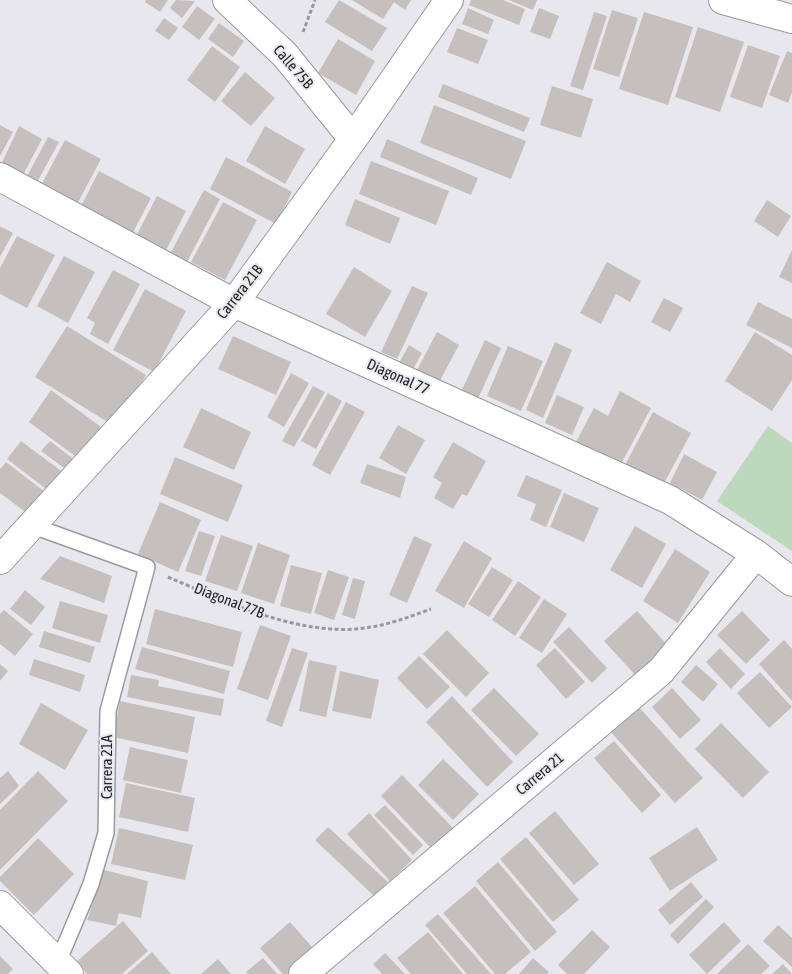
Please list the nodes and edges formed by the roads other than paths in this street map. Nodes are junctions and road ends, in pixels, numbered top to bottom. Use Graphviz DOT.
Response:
graph roads {
  1 [pos="227,0"];
  2 [pos="449,0"];
  3 [pos="723,0"];
  4 [pos="792,19"];
  5 [pos="353,139"];
  6 [pos="0,177"];
  7 [pos="234,303"];
  8 [pos="13,539"];
  9 [pos="756,554"];
  10 [pos="792,582"];
  11 [pos="0,905"];
  12 [pos="63,968"];
  13 [pos="303,974"];
  1 -- 5 [label="street, Calle 75B"];
  2 -- 5 [label="street, Carrera 21B"];
  3 -- 4 [label="street"];
  5 -- 7 [label="street, Carrera 21B"];
  6 -- 7 [label="street, Diagonal 77"];
  7 -- 8 [label="street, Carrera 21B"];
  7 -- 9 [label="street, Diagonal 77"];
  8 -- 12 [label="lane, Carrera 21A"];
  9 -- 10 [label="street, Diagonal 77"];
  9 -- 13 [label="street, Carrera 21"];
  11 -- 12 [label="street"];
}
